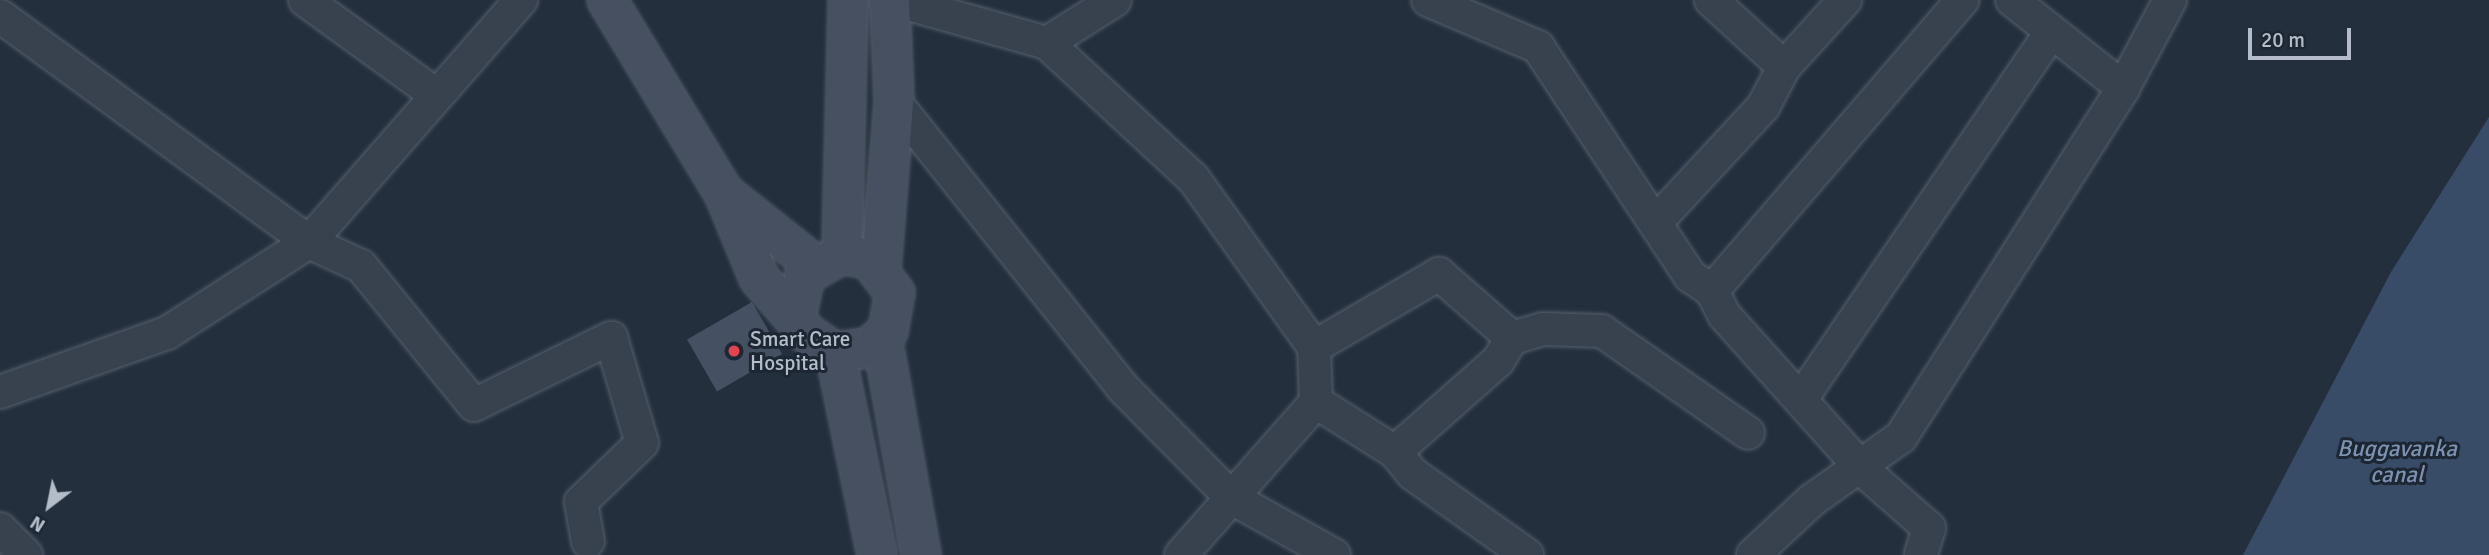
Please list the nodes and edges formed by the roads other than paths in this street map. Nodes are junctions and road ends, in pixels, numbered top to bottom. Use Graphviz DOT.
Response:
graph roads {
  1 [pos="305,0"];
  2 [pos="521,0"];
  3 [pos="607,0"];
  4 [pos="849,0"];
  5 [pos="892,0"];
  6 [pos="1115,0"];
  7 [pos="1428,0"];
  8 [pos="1712,0"];
  9 [pos="1845,0"];
  10 [pos="1962,0"];
  11 [pos="2012,0"];
  12 [pos="2170,0"];
  13 [pos="0,16"];
  14 [pos="2049,35"];
  15 [pos="1046,43"];
  16 [pos="1784,67"];
  17 [pos="2123,88"];
  18 [pos="436,95"];
  19 [pos="894,101"];
  20 [pos="724,192"];
  21 [pos="1657,220"];
  22 [pos="309,242"];
  23 [pos="828,259"];
  24 [pos="881,268"];
  25 [pos="1713,290"];
  26 [pos="797,314"];
  27 [pos="881,338"];
  28 [pos="1512,338"];
  29 [pos="1314,347"];
  30 [pos="835,352"];
  31 [pos="0,392"];
  32 [pos="1801,399"];
  33 [pos="1316,402"];
  34 [pos="1748,433"];
  35 [pos="1395,452"];
  36 [pos="1863,470"];
  37 [pos="1232,498"];
  38 [pos="0,529"];
  39 [pos="588,541"];
  40 [pos="26,555"];
  41 [pos="877,555"];
  42 [pos="921,555"];
  43 [pos="1181,555"];
  44 [pos="1334,555"];
  45 [pos="1527,555"];
  46 [pos="1753,555"];
  47 [pos="1921,555"];
  1 -- 18 [label="street"];
  2 -- 18 [label="street"];
  3 -- 20 [label="main road"];
  4 -- 23 [label="main road"];
  5 -- 15 [label="street"];
  5 -- 19 [label="main road"];
  6 -- 15 [label="street"];
  7 -- 21 [label="street"];
  8 -- 16 [label="street"];
  9 -- 16 [label="street"];
  10 -- 25 [label="street"];
  11 -- 14 [label="street"];
  12 -- 17 [label="street"];
  13 -- 22 [label="street"];
  14 -- 17 [label="street"];
  14 -- 32 [label="street"];
  15 -- 29 [label="street"];
  16 -- 21 [label="street"];
  17 -- 36 [label="street"];
  18 -- 22 [label="street"];
  19 -- 24 [label="main road"];
  19 -- 37 [label="street"];
  20 -- 23 [label="main road"];
  20 -- 26 [label="main road"];
  21 -- 25 [label="street"];
  22 -- 31 [label="street"];
  22 -- 39 [label="street"];
  23 -- 24 [label="main road"];
  23 -- 26 [label="main road"];
  24 -- 27 [label="main road"];
  25 -- 32 [label="street"];
  26 -- 30 [label="main road"];
  27 -- 30 [label="main road"];
  27 -- 42 [label="main road"];
  28 -- 29 [label="street"];
  28 -- 34 [label="street"];
  28 -- 35 [label="street"];
  29 -- 33 [label="street"];
  30 -- 41 [label="main road"];
  32 -- 36 [label="street"];
  33 -- 35 [label="street"];
  33 -- 37 [label="street"];
  35 -- 45 [label="street"];
  36 -- 46 [label="street"];
  36 -- 47 [label="street"];
  37 -- 43 [label="street"];
  37 -- 44 [label="street"];
  38 -- 40 [label="street"];
}
